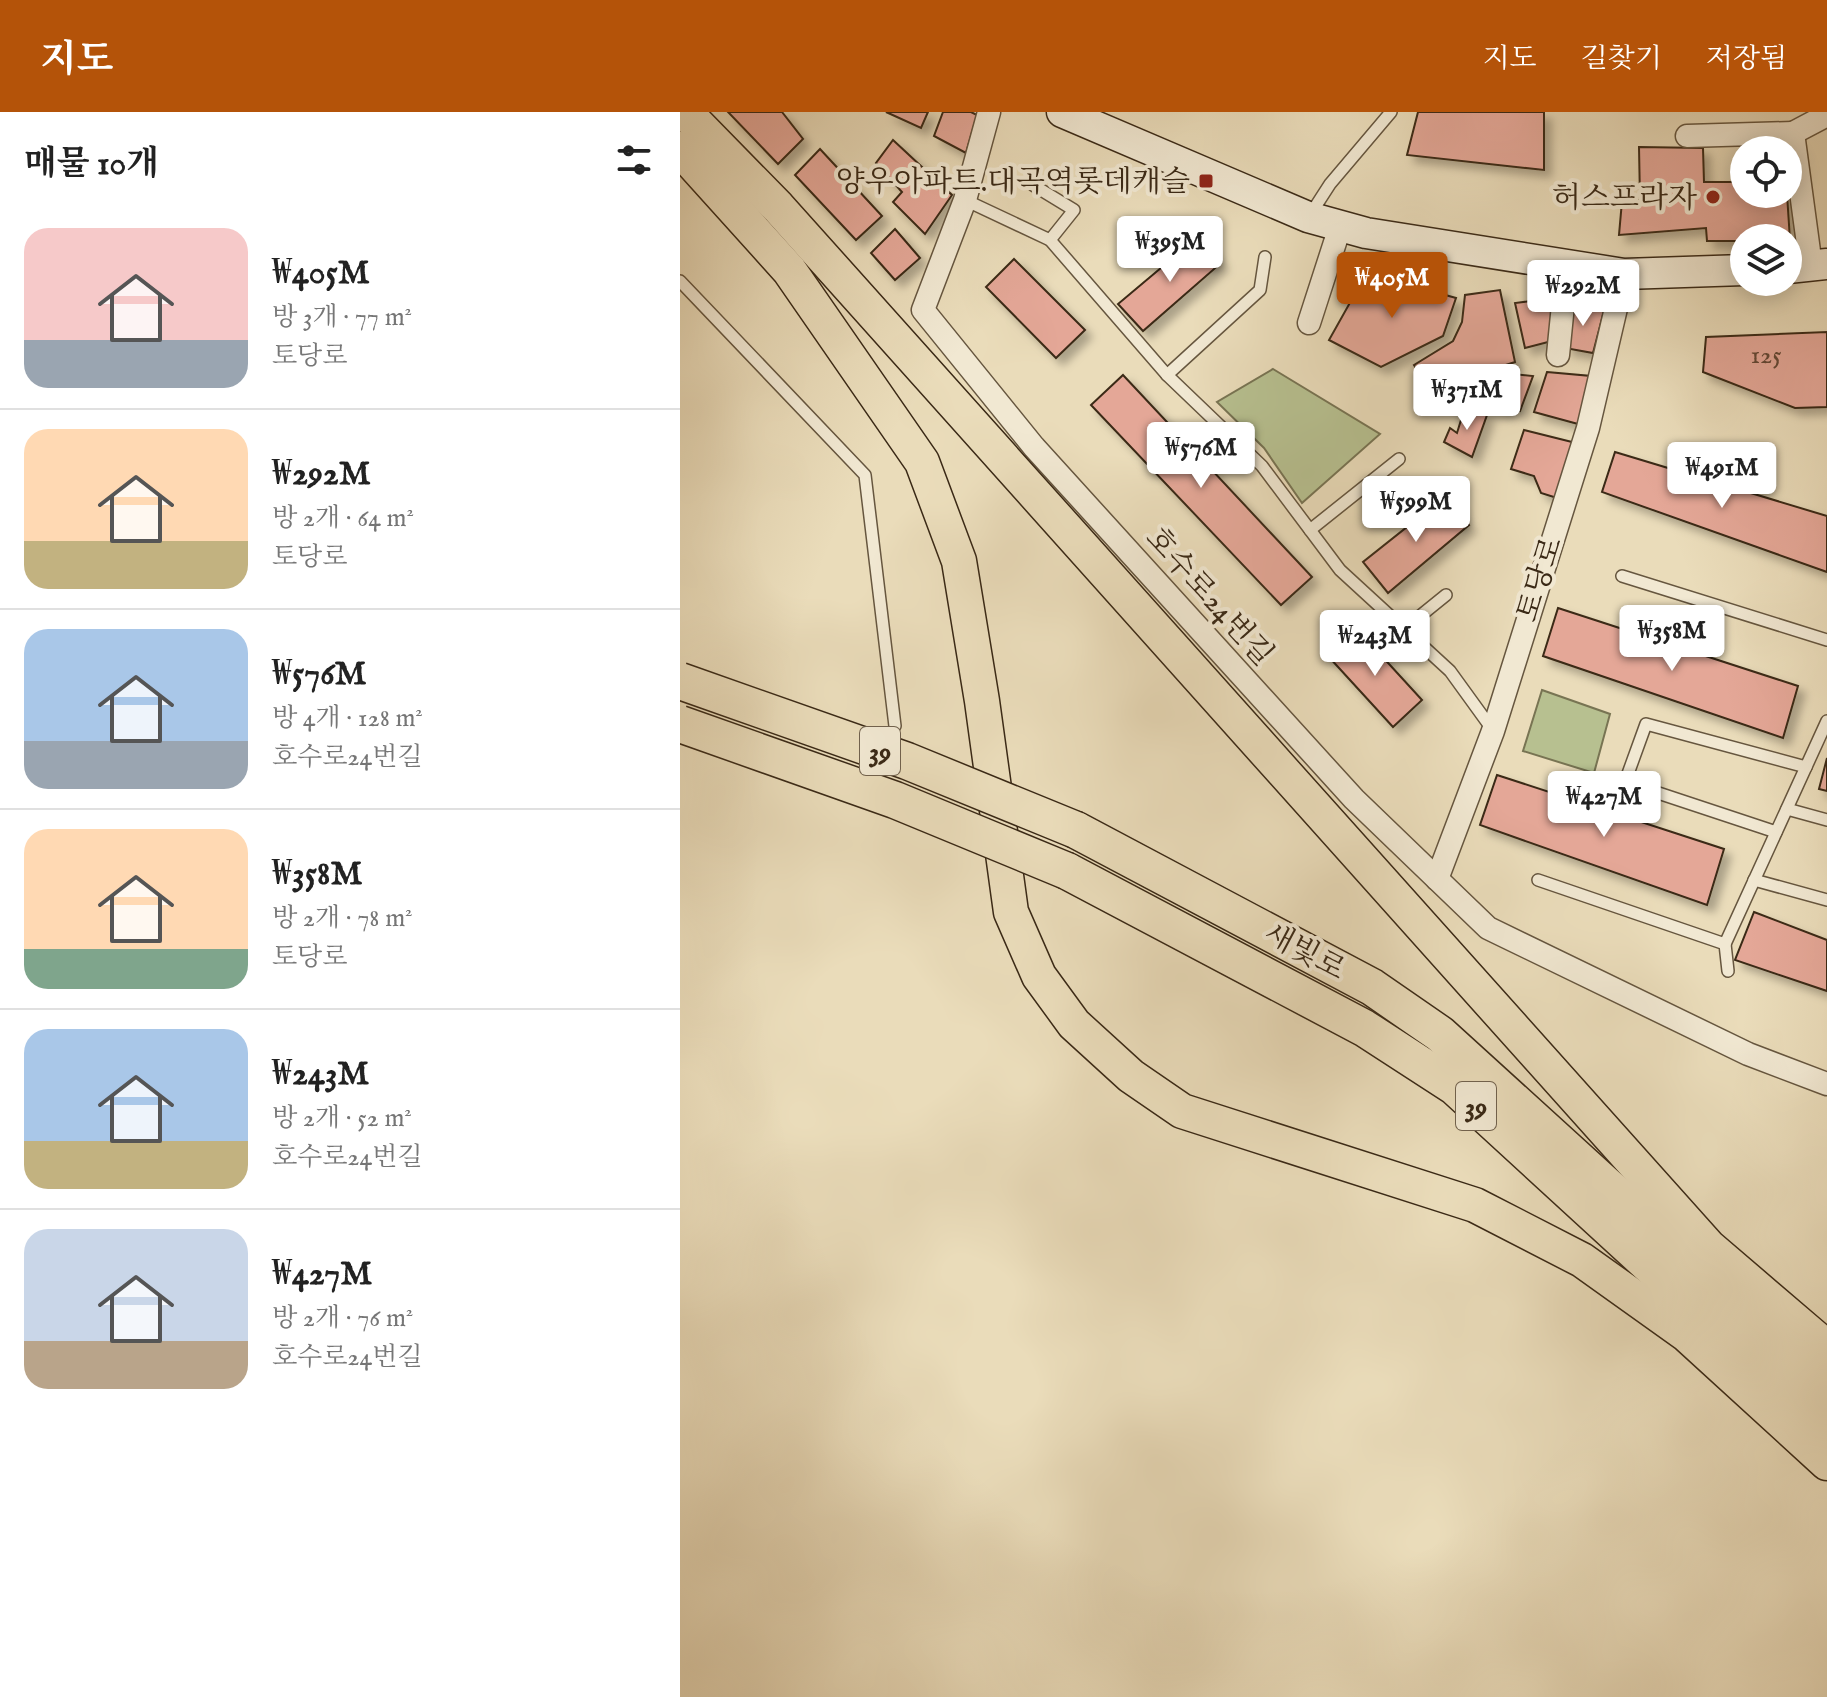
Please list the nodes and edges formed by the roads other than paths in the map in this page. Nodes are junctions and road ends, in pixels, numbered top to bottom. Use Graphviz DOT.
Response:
graph roads {
  1 [pos="685,112"];
  2 [pos="989,112"];
  3 [pos="1062,112"];
  4 [pos="1391,112"];
  5 [pos="1827,115"];
  6 [pos="1793,133"];
  7 [pos="1687,136"];
  8 [pos="680,149"];
  9 [pos="1033,185"];
  10 [pos="965,200"];
  11 [pos="1308,217"];
  12 [pos="1340,227"];
  13 [pos="1050,240"];
  14 [pos="1265,257"];
  15 [pos="1567,265"];
  16 [pos="1809,266"];
  17 [pos="1730,270"];
  18 [pos="1624,274"];
  19 [pos="680,281"];
  20 [pos="1309,323"];
  21 [pos="1558,355"];
  22 [pos="1167,375"];
  23 [pos="1399,459"];
  24 [pos="1310,530"];
  25 [pos="1622,576"];
  26 [pos="1446,595"];
  27 [pos="1404,629"];
  28 [pos="1827,640"];
  29 [pos="680,681"];
  30 [pos="1827,721"];
  31 [pos="680,724"];
  32 [pos="895,726"];
  33 [pos="1493,731"];
  34 [pos="1806,767"];
  35 [pos="1787,809"];
  36 [pos="1827,820"];
  37 [pos="1776,832"];
  38 [pos="1437,879"];
  39 [pos="1538,880"];
  40 [pos="1754,880"];
  41 [pos="1827,900"];
  42 [pos="1725,944"];
  43 [pos="1728,971"];
  44 [pos="1827,1084"];
  45 [pos="1827,1348"];
  46 [pos="1827,1386"];
  47 [pos="1827,1423"];
  48 [pos="1827,1463"];
  1 -- 45 [label="main road"];
  2 -- 10 [label="street, 호수로24번길"];
  3 -- 11 [label="main road"];
  4 -- 11 [label="lane"];
  5 -- 6 [label="street"];
  6 -- 7 [label="street"];
  6 -- 16 [label="street"];
  8 -- 48 [label="main road"];
  9 -- 13 [label="lane"];
  10 -- 13 [label="lane"];
  10 -- 38 [label="street, 호수로24번길"];
  11 -- 12 [label="main road"];
  12 -- 15 [label="main road"];
  12 -- 20 [label="street"];
  13 -- 22 [label="lane"];
  14 -- 22 [label="lane"];
  15 -- 18 [label="main road"];
  15 -- 21 [label="street"];
  17 -- 18 [label="main road"];
  18 -- 33 [label="street, 토당로"];
  19 -- 32 [label="lane"];
  22 -- 24 [label="lane"];
  23 -- 24 [label="lane"];
  24 -- 27 [label="lane"];
  25 -- 28 [label="lane"];
  26 -- 27 [label="lane"];
  27 -- 33 [label="lane"];
  29 -- 46 [label="highway, 새빛로 / 39, bridge"];
  30 -- 34 [label="lane"];
  31 -- 47 [label="highway, 새빛로 / 39, bridge"];
  33 -- 38 [label="street, 토당로"];
  34 -- 35 [label="lane"];
  34 -- 37 [label="lane"];
  35 -- 36 [label="lane"];
  35 -- 37 [label="lane"];
  37 -- 40 [label="lane"];
  38 -- 44 [label="street, 호수로24번길"];
  39 -- 42 [label="lane"];
  40 -- 41 [label="lane"];
  40 -- 42 [label="lane"];
  42 -- 43 [label="lane"];
}
